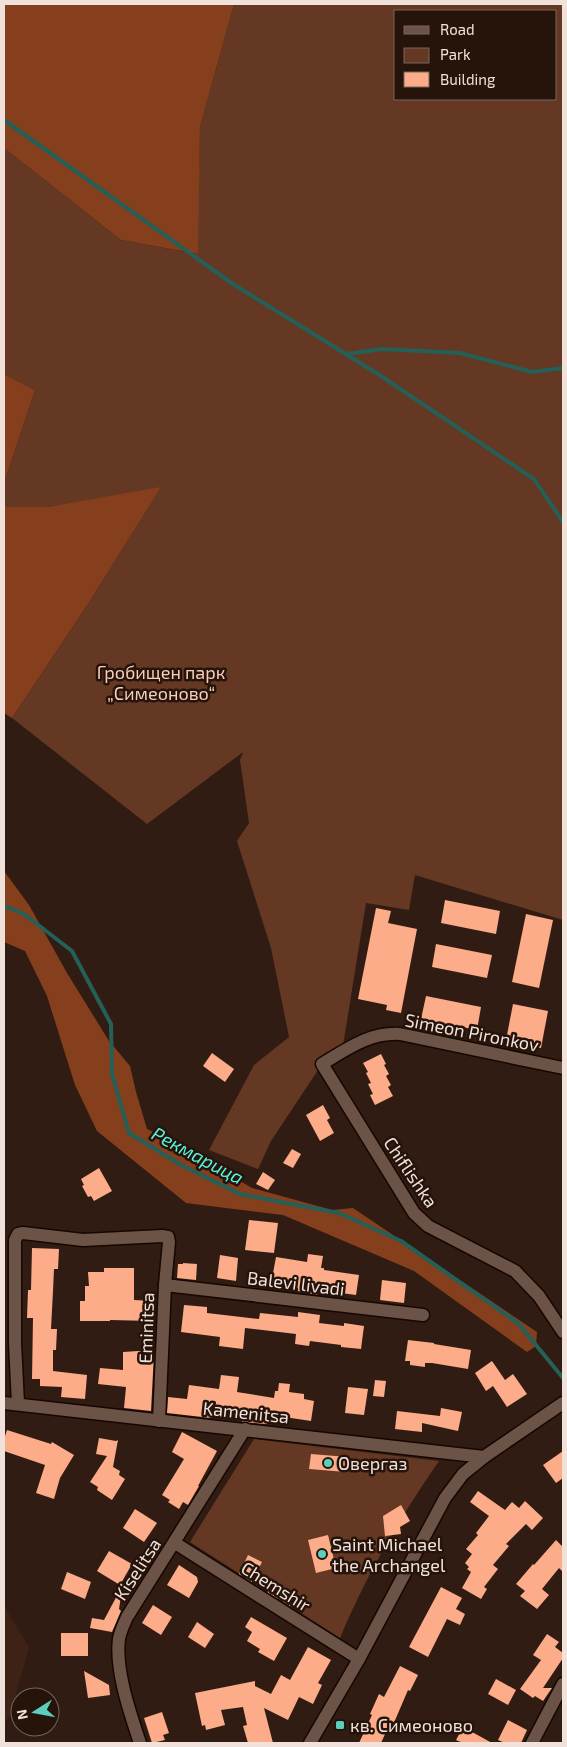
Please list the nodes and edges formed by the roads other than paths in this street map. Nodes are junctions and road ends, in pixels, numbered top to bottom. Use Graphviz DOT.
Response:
graph roads {
  1 [pos="322,1064"];
  2 [pos="563,1068"];
  3 [pos="165,1285"];
  4 [pos="424,1315"];
  5 [pos="563,1332"];
  6 [pos="4,1403"];
  7 [pos="563,1403"];
  8 [pos="18,1404"];
  9 [pos="159,1421"];
  10 [pos="245,1429"];
  11 [pos="484,1457"];
  12 [pos="175,1543"];
  13 [pos="359,1659"];
  14 [pos="563,1684"];
  15 [pos="140,1743"];
  16 [pos="310,1743"];
  17 [pos="532,1743"];
  1 -- 2 [label="street, Simeon Pironkov"];
  1 -- 5 [label="street, Chiflishka"];
  3 -- 4 [label="street, Balevi livadi"];
  3 -- 8 [label="street, Eminitsa"];
  3 -- 9 [label="street, Eminitsa"];
  6 -- 8 [label="street, Kamenitsa"];
  7 -- 11 [label="street"];
  8 -- 9 [label="street, Kamenitsa"];
  9 -- 10 [label="street, Kamenitsa"];
  10 -- 11 [label="street, Kamenitsa"];
  10 -- 12 [label="street, Kiselitsa"];
  11 -- 13 [label="street"];
  12 -- 13 [label="street, Chemshir"];
  12 -- 15 [label="street, Kiselitsa"];
  13 -- 16 [label="street"];
  14 -- 17 [label="street"];
}
